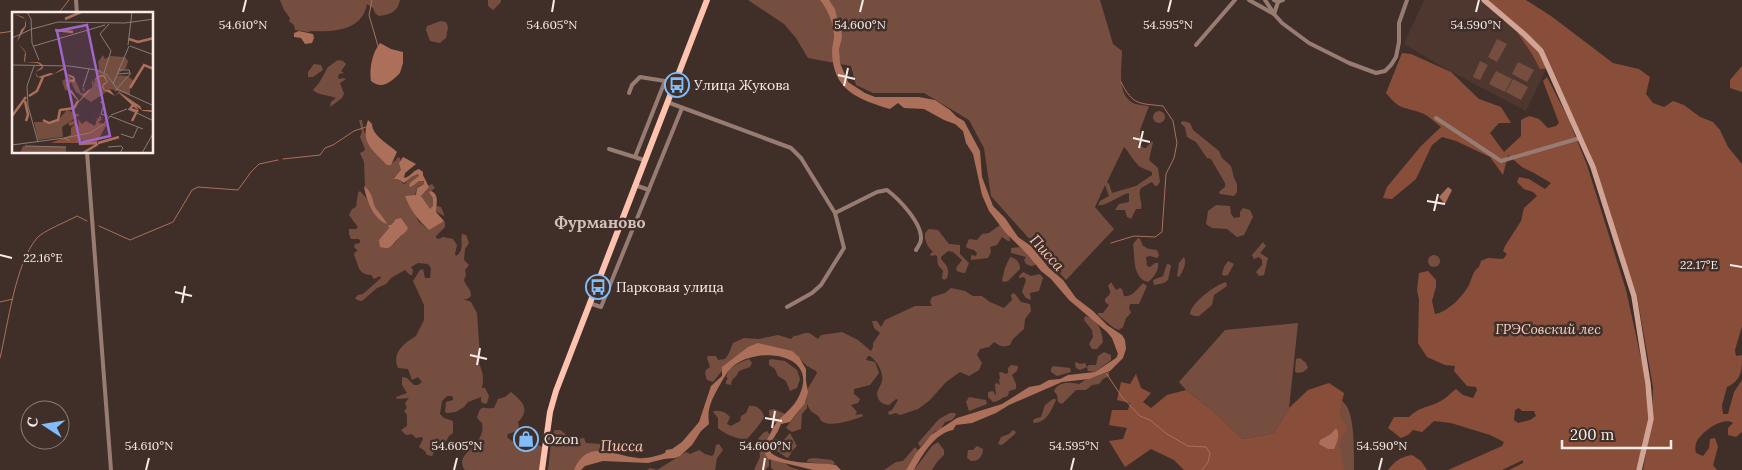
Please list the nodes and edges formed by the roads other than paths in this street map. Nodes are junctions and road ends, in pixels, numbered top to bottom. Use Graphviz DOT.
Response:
graph roads {
  1 [pos="707,0"];
  2 [pos="1234,0"];
  3 [pos="1249,0"];
  4 [pos="1265,0"];
  5 [pos="1407,0"];
  6 [pos="1484,0"];
  7 [pos="1278,1"];
  8 [pos="1274,14"];
  9 [pos="1196,45"];
  10 [pos="665,81"];
  11 [pos="674,83"];
  12 [pos="628,93"];
  13 [pos="667,102"];
  14 [pos="682,108"];
  15 [pos="1436,118"];
  16 [pos="1580,138"];
  17 [pos="608,149"];
  18 [pos="86,154"];
  19 [pos="635,157"];
  20 [pos="644,160"];
  21 [pos="634,185"];
  22 [pos="649,190"];
  23 [pos="834,213"];
  24 [pos="916,250"];
  25 [pos="589,303"];
  26 [pos="787,307"];
  27 [pos="111,470"];
  28 [pos="542,470"];
  29 [pos="1639,470"];
  1 -- 11 [label="main road"];
  2 -- 9 [label="street"];
  3 -- 8 [label="street"];
  4 -- 8 [label="street"];
  5 -- 8 [label="street"];
  6 -- 16 [label="main road"];
  7 -- 8 [label="street"];
  10 -- 11 [label="street"];
  10 -- 12 [label="street"];
  10 -- 19 [label="street"];
  11 -- 13 [label="main road"];
  13 -- 14 [label="street"];
  13 -- 20 [label="main road"];
  14 -- 22 [label="street"];
  14 -- 23 [label="street"];
  15 -- 16 [label="street"];
  16 -- 29 [label="main road"];
  17 -- 19 [label="street"];
  18 -- 27 [label="street"];
  19 -- 20 [label="street"];
  20 -- 21 [label="main road"];
  21 -- 22 [label="street"];
  21 -- 25 [label="main road"];
  22 -- 25 [label="street"];
  23 -- 24 [label="street"];
  23 -- 26 [label="street"];
  25 -- 28 [label="main road"];
}
